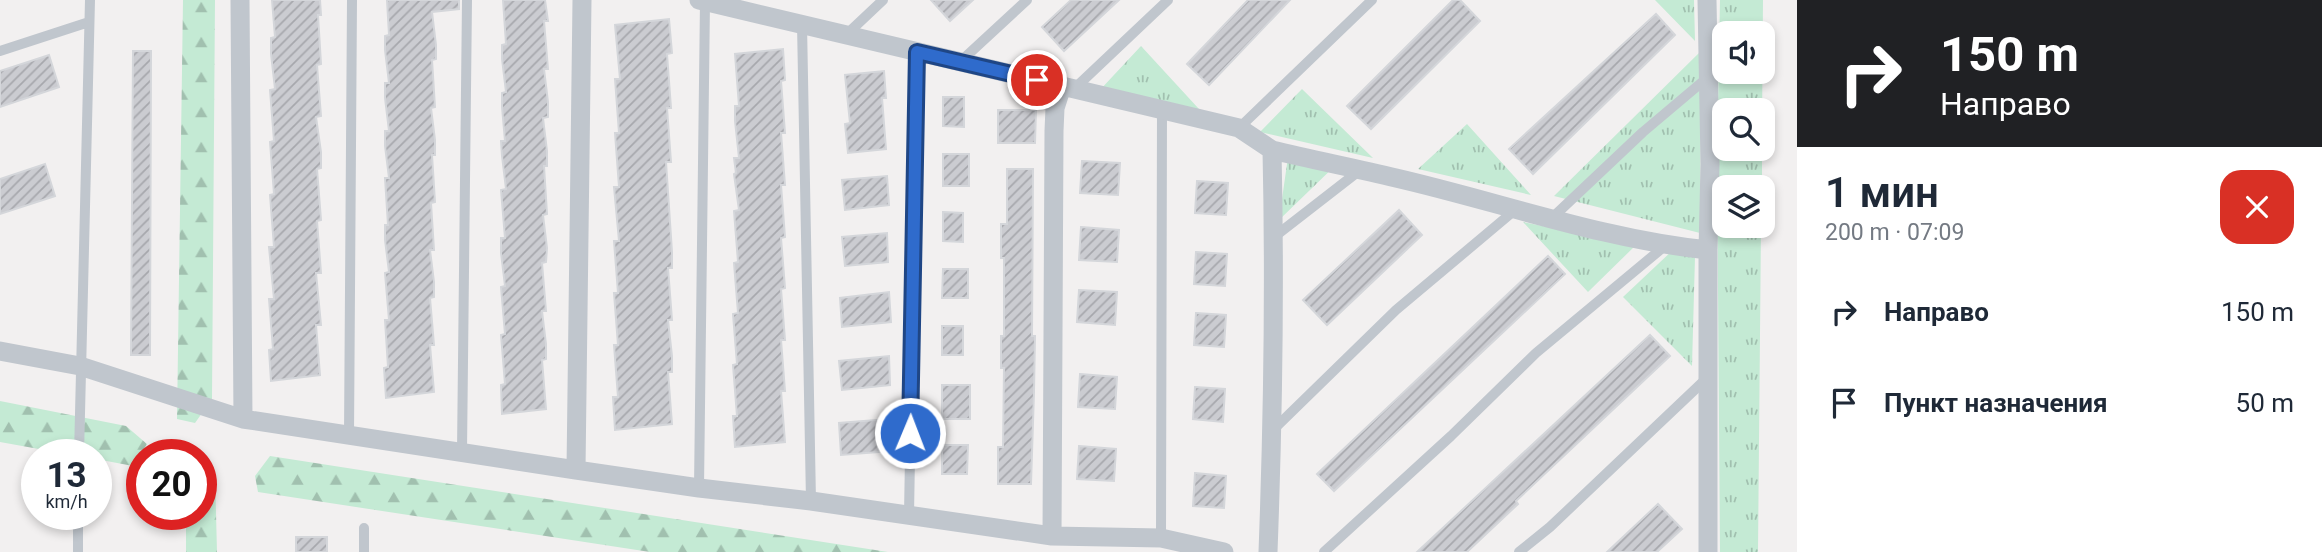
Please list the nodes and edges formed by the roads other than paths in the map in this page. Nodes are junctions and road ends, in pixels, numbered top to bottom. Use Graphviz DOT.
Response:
graph roads {
  1 [pos="90,0"];
  2 [pos="240,0"];
  3 [pos="352,0"];
  4 [pos="467,0"];
  5 [pos="582,0"];
  6 [pos="883,0"];
  7 [pos="1027,0"];
  8 [pos="1168,0"];
  9 [pos="1372,0"];
  10 [pos="1707,0"];
  11 [pos="702,1"];
  12 [pos="737,4"];
  13 [pos="89,22"];
  14 [pos="802,24"];
  15 [pos="1707,33"];
  16 [pos="846,35"];
  17 [pos="0,51"];
  18 [pos="917,52"];
  19 [pos="961,62"];
  20 [pos="1068,87"];
  21 [pos="1162,110"];
  22 [pos="1239,128"];
  23 [pos="1272,150"];
  24 [pos="1359,171"];
  25 [pos="1515,210"];
  26 [pos="1552,218"];
  27 [pos="1274,237"];
  28 [pos="1666,245"];
  29 [pos="1708,250"];
  30 [pos="0,351"];
  31 [pos="80,366"];
  32 [pos="1709,376"];
  33 [pos="243,419"];
  34 [pos="1272,430"];
  35 [pos="349,435"];
  36 [pos="79,439"];
  37 [pos="462,451"];
  38 [pos="576,470"];
  39 [pos="699,488"];
  40 [pos="811,501"];
  41 [pos="909,515"];
  42 [pos="364,528"];
  43 [pos="78,530"];
  44 [pos="1052,537"];
  45 [pos="1161,538"];
  46 [pos="78,552"];
  47 [pos="364,552"];
  48 [pos="1224,552"];
  49 [pos="1268,552"];
  50 [pos="1324,552"];
  51 [pos="1519,552"];
  52 [pos="1709,552"];
  1 -- 13 [label="lane"];
  2 -- 33 [label="street"];
  3 -- 35 [label="lane"];
  4 -- 37 [label="lane"];
  5 -- 38 [label="street"];
  6 -- 16 [label="lane"];
  7 -- 19 [label="lane"];
  8 -- 20 [label="lane"];
  9 -- 22 [label="lane"];
  10 -- 15 [label="street"];
  11 -- 12 [label="street"];
  11 -- 39 [label="lane"];
  12 -- 14 [label="street"];
  13 -- 17 [label="lane"];
  13 -- 31 [label="lane"];
  14 -- 16 [label="street"];
  14 -- 40 [label="lane"];
  15 -- 26 [label="lane"];
  15 -- 29 [label="street"];
  16 -- 18 [label="street"];
  18 -- 19 [label="street"];
  18 -- 41 [label="lane"];
  19 -- 20 [label="street"];
  20 -- 21 [label="street"];
  20 -- 44 [label="street"];
  21 -- 22 [label="street"];
  21 -- 45 [label="lane"];
  22 -- 23 [label="street"];
  23 -- 24 [label="street"];
  23 -- 27 [label="street"];
  24 -- 25 [label="street"];
  24 -- 27 [label="lane"];
  25 -- 26 [label="street"];
  25 -- 34 [label="lane"];
  26 -- 28 [label="street"];
  27 -- 34 [label="street"];
  28 -- 29 [label="street"];
  28 -- 50 [label="lane"];
  29 -- 32 [label="street"];
  30 -- 31 [label="street"];
  31 -- 33 [label="street"];
  31 -- 36 [label="lane"];
  32 -- 51 [label="lane"];
  32 -- 52 [label="street"];
  33 -- 35 [label="street"];
  34 -- 49 [label="street"];
  35 -- 37 [label="street"];
  37 -- 38 [label="street"];
  38 -- 39 [label="street"];
  39 -- 40 [label="street"];
  40 -- 41 [label="street"];
  41 -- 44 [label="street"];
  42 -- 47 [label="lane"];
  43 -- 46 [label="lane"];
  44 -- 45 [label="street"];
  45 -- 48 [label="street"];
}
